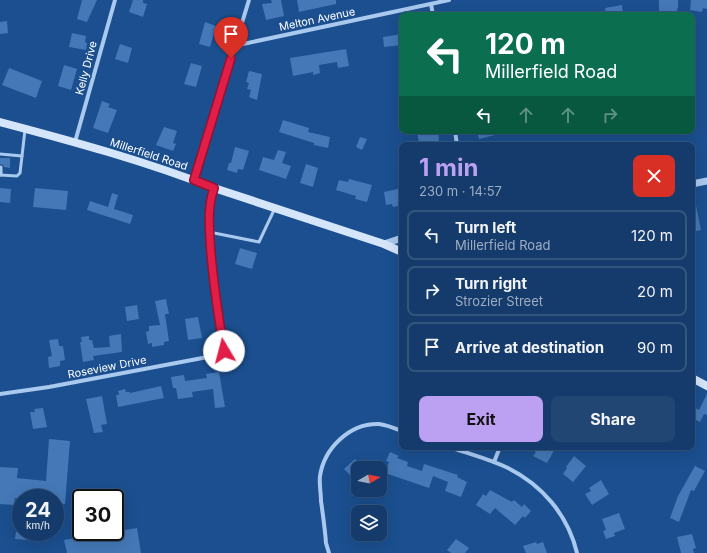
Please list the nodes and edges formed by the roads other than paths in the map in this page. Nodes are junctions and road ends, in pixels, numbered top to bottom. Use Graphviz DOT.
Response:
graph roads {
  1 [pos="115,0"];
  2 [pos="249,0"];
  3 [pos="449,0"];
  4 [pos="431,4"];
  5 [pos="432,12"];
  6 [pos="236,42"];
  7 [pos="0,122"];
  8 [pos="25,129"];
  9 [pos="76,142"];
  10 [pos="1,155"];
  11 [pos="22,156"];
  12 [pos="1,167"];
  13 [pos="0,175"];
  14 [pos="194,180"];
  15 [pos="707,181"];
  16 [pos="695,183"];
  17 [pos="214,188"];
  18 [pos="275,208"];
  19 [pos="209,232"];
  20 [pos="399,239"];
  21 [pos="384,244"];
  22 [pos="399,251"];
  23 [pos="695,380"];
  24 [pos="707,386"];
  25 [pos="0,394"];
  26 [pos="399,430"];
  27 [pos="459,450"];
  28 [pos="499,450"];
  29 [pos="494,462"];
  30 [pos="329,553"];
  31 [pos="577,553"];
  1 -- 9 [label="street, Kelly Drive"];
  2 -- 6 [label="street"];
  3 -- 4 [label="street, Melton Avenue"];
  4 -- 5 [label="street"];
  4 -- 6 [label="street, Melton Avenue"];
  6 -- 14 [label="street"];
  7 -- 8 [label="main road, Millerfield Road"];
  8 -- 9 [label="main road, Millerfield Road"];
  8 -- 11 [label="lane"];
  9 -- 14 [label="main road, Millerfield Road"];
  10 -- 11 [label="lane"];
  11 -- 13 [label="lane"];
  12 -- 13 [label="lane"];
  14 -- 17 [label="main road, Millerfield Road"];
  15 -- 16 [label="street"];
  17 -- 18 [label="main road, Millerfield Road"];
  17 -- 19 [label="street"];
  18 -- 19 [label="lane"];
  18 -- 21 [label="main road, Millerfield Road"];
  19 -- 25 [label="street, Roseview Drive"];
  20 -- 21 [label="street"];
  21 -- 22 [label="main road, Millerfield Road"];
  23 -- 24 [label="main road"];
  26 -- 30 [label="street"];
  27 -- 29 [label="street"];
  28 -- 29 [label="street"];
  29 -- 31 [label="street"];
}
